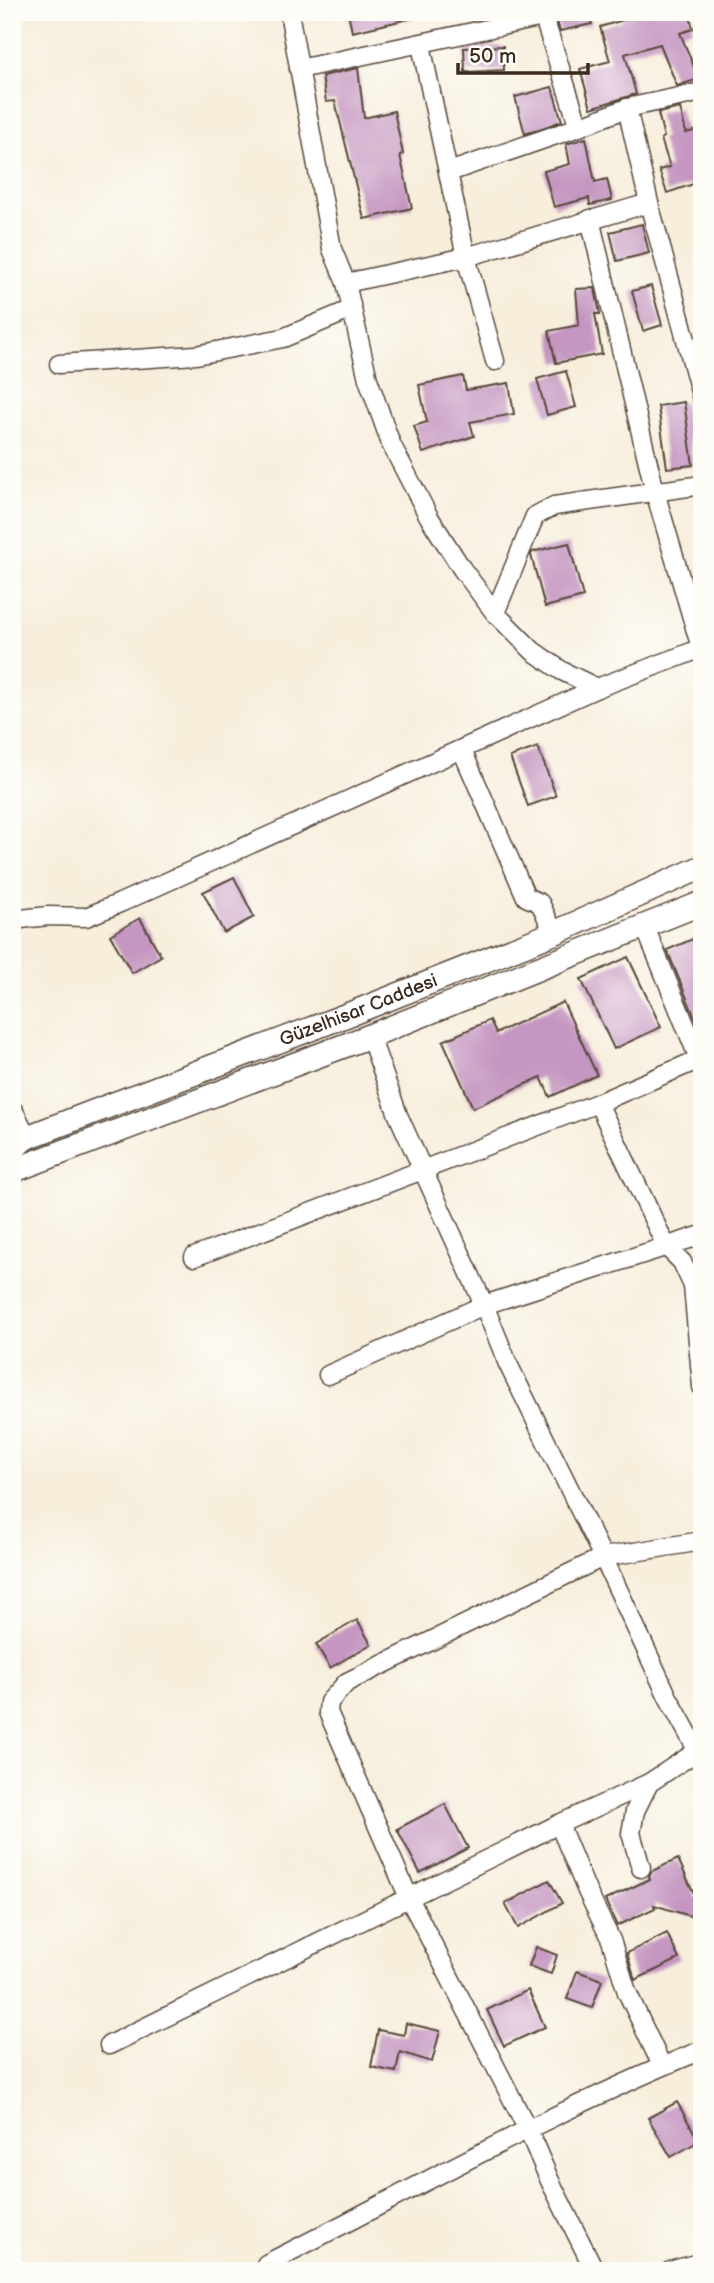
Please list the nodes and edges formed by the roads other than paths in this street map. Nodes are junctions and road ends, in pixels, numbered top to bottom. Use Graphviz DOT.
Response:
graph roads {
  1 [pos="289,12"];
  2 [pos="543,15"];
  3 [pos="421,45"];
  4 [pos="299,69"];
  5 [pos="702,92"];
  6 [pos="627,108"];
  7 [pos="579,127"];
  8 [pos="449,172"];
  9 [pos="649,203"];
  10 [pos="590,219"];
  11 [pos="466,257"];
  12 [pos="346,283"];
  13 [pos="352,309"];
  14 [pos="495,362"];
  15 [pos="60,364"];
  16 [pos="702,399"];
  17 [pos="702,485"];
  18 [pos="655,492"];
  19 [pos="495,613"];
  20 [pos="702,648"];
  21 [pos="597,688"];
  22 [pos="462,750"];
  23 [pos="702,867"];
  24 [pos="702,903"];
  25 [pos="12,920"];
  26 [pos="645,927"];
  27 [pos="554,933"];
  28 [pos="370,1036"];
  29 [pos="701,1061"];
  30 [pos="598,1103"];
  31 [pos="12,1112"];
  32 [pos="16,1143"];
  33 [pos="423,1170"];
  34 [pos="12,1171"];
  35 [pos="702,1235"];
  36 [pos="666,1246"];
  37 [pos="194,1257"];
  38 [pos="484,1305"];
  39 [pos="328,1375"];
  40 [pos="702,1387"];
  41 [pos="702,1541"];
  42 [pos="603,1557"];
  43 [pos="701,1752"];
  44 [pos="649,1783"];
  45 [pos="559,1824"];
  46 [pos="641,1868"];
  47 [pos="409,1898"];
  48 [pos="109,2045"];
  49 [pos="702,2050"];
  50 [pos="662,2066"];
  51 [pos="528,2130"];
  52 [pos="702,2262"];
  53 [pos="267,2264"];
  54 [pos="595,2271"];
  55 [pos="670,2271"];
  1 -- 4 [label="street"];
  2 -- 3 [label="street"];
  2 -- 7 [label="street"];
  3 -- 4 [label="street"];
  3 -- 8 [label="street"];
  4 -- 12 [label="street"];
  5 -- 6 [label="street"];
  6 -- 7 [label="street"];
  6 -- 9 [label="street"];
  7 -- 8 [label="street"];
  8 -- 11 [label="street"];
  9 -- 10 [label="street"];
  9 -- 16 [label="street"];
  10 -- 11 [label="street"];
  10 -- 18 [label="street"];
  11 -- 12 [label="street"];
  11 -- 14 [label="street"];
  12 -- 13 [label="street"];
  13 -- 15 [label="street"];
  13 -- 19 [label="street"];
  17 -- 18 [label="street"];
  18 -- 19 [label="street"];
  18 -- 20 [label="street"];
  19 -- 21 [label="street"];
  20 -- 21 [label="street"];
  21 -- 22 [label="street"];
  22 -- 25 [label="street"];
  22 -- 27 [label="street"];
  23 -- 27 [label="street, Güzelhisar Caddesi"];
  24 -- 26 [label="street, Güzelhisar Caddesi"];
  26 -- 28 [label="street, Güzelhisar Caddesi"];
  26 -- 29 [label="street"];
  27 -- 32 [label="street, Güzelhisar Caddesi"];
  28 -- 33 [label="street"];
  28 -- 34 [label="street, Güzelhisar Caddesi"];
  29 -- 30 [label="street"];
  30 -- 33 [label="street"];
  30 -- 36 [label="street"];
  31 -- 32 [label="street"];
  33 -- 37 [label="street"];
  33 -- 38 [label="street"];
  35 -- 36 [label="street"];
  36 -- 38 [label="street"];
  36 -- 40 [label="street"];
  38 -- 39 [label="street"];
  38 -- 42 [label="street"];
  41 -- 42 [label="street"];
  42 -- 43 [label="street"];
  42 -- 47 [label="street"];
  43 -- 44 [label="street"];
  44 -- 45 [label="street"];
  44 -- 46 [label="street"];
  45 -- 47 [label="street"];
  45 -- 50 [label="street"];
  47 -- 48 [label="street"];
  47 -- 51 [label="street"];
  49 -- 50 [label="street"];
  50 -- 51 [label="street"];
  51 -- 53 [label="street"];
  51 -- 54 [label="street"];
  52 -- 55 [label="street"];
}
